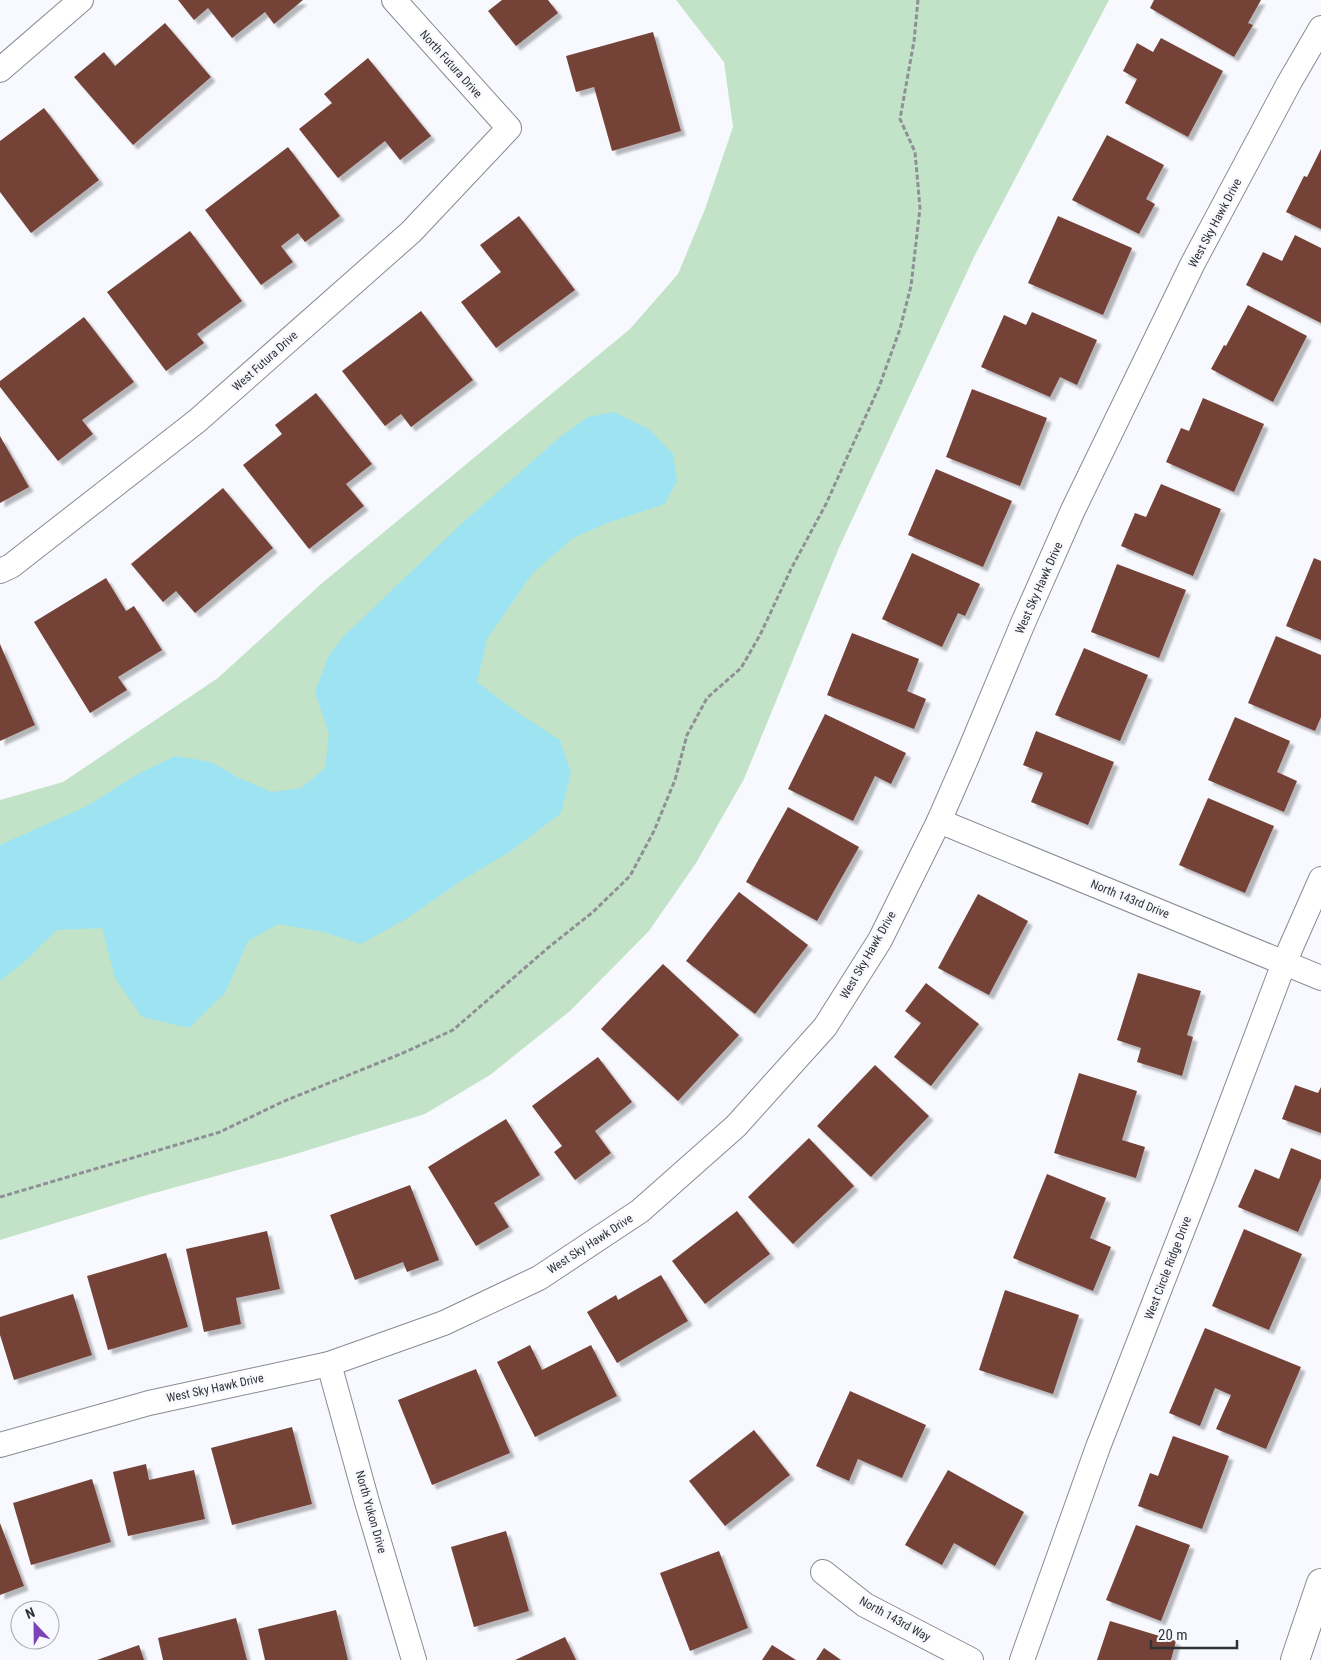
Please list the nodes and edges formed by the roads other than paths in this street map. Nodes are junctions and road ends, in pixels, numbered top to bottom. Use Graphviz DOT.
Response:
graph roads {
  1 [pos="81,0"];
  2 [pos="394,0"];
  3 [pos="1321,28"];
  4 [pos="0,70"];
  5 [pos="509,128"];
  6 [pos="0,571"];
  7 [pos="939,821"];
  8 [pos="1321,879"];
  9 [pos="1284,963"];
  10 [pos="1321,978"];
  11 [pos="329,1364"];
  12 [pos="0,1445"];
  13 [pos="823,1572"];
  14 [pos="1321,1583"];
  15 [pos="414,1660"];
  16 [pos="971,1660"];
  17 [pos="1022,1660"];
  18 [pos="1295,1660"];
  1 -- 4 [label="street"];
  2 -- 5 [label="street, North Futura Drive"];
  3 -- 7 [label="street, West Sky Hawk Drive"];
  5 -- 6 [label="street, West Futura Drive"];
  7 -- 9 [label="street, North 143rd Drive"];
  7 -- 11 [label="street, West Sky Hawk Drive"];
  8 -- 9 [label="street, West Circle Ridge Drive"];
  9 -- 10 [label="street, North 143rd Drive"];
  9 -- 17 [label="street, West Circle Ridge Drive"];
  11 -- 12 [label="street, West Sky Hawk Drive"];
  11 -- 15 [label="street, North Yukon Drive"];
  13 -- 16 [label="street, North 143rd Way"];
  14 -- 18 [label="street"];
}
